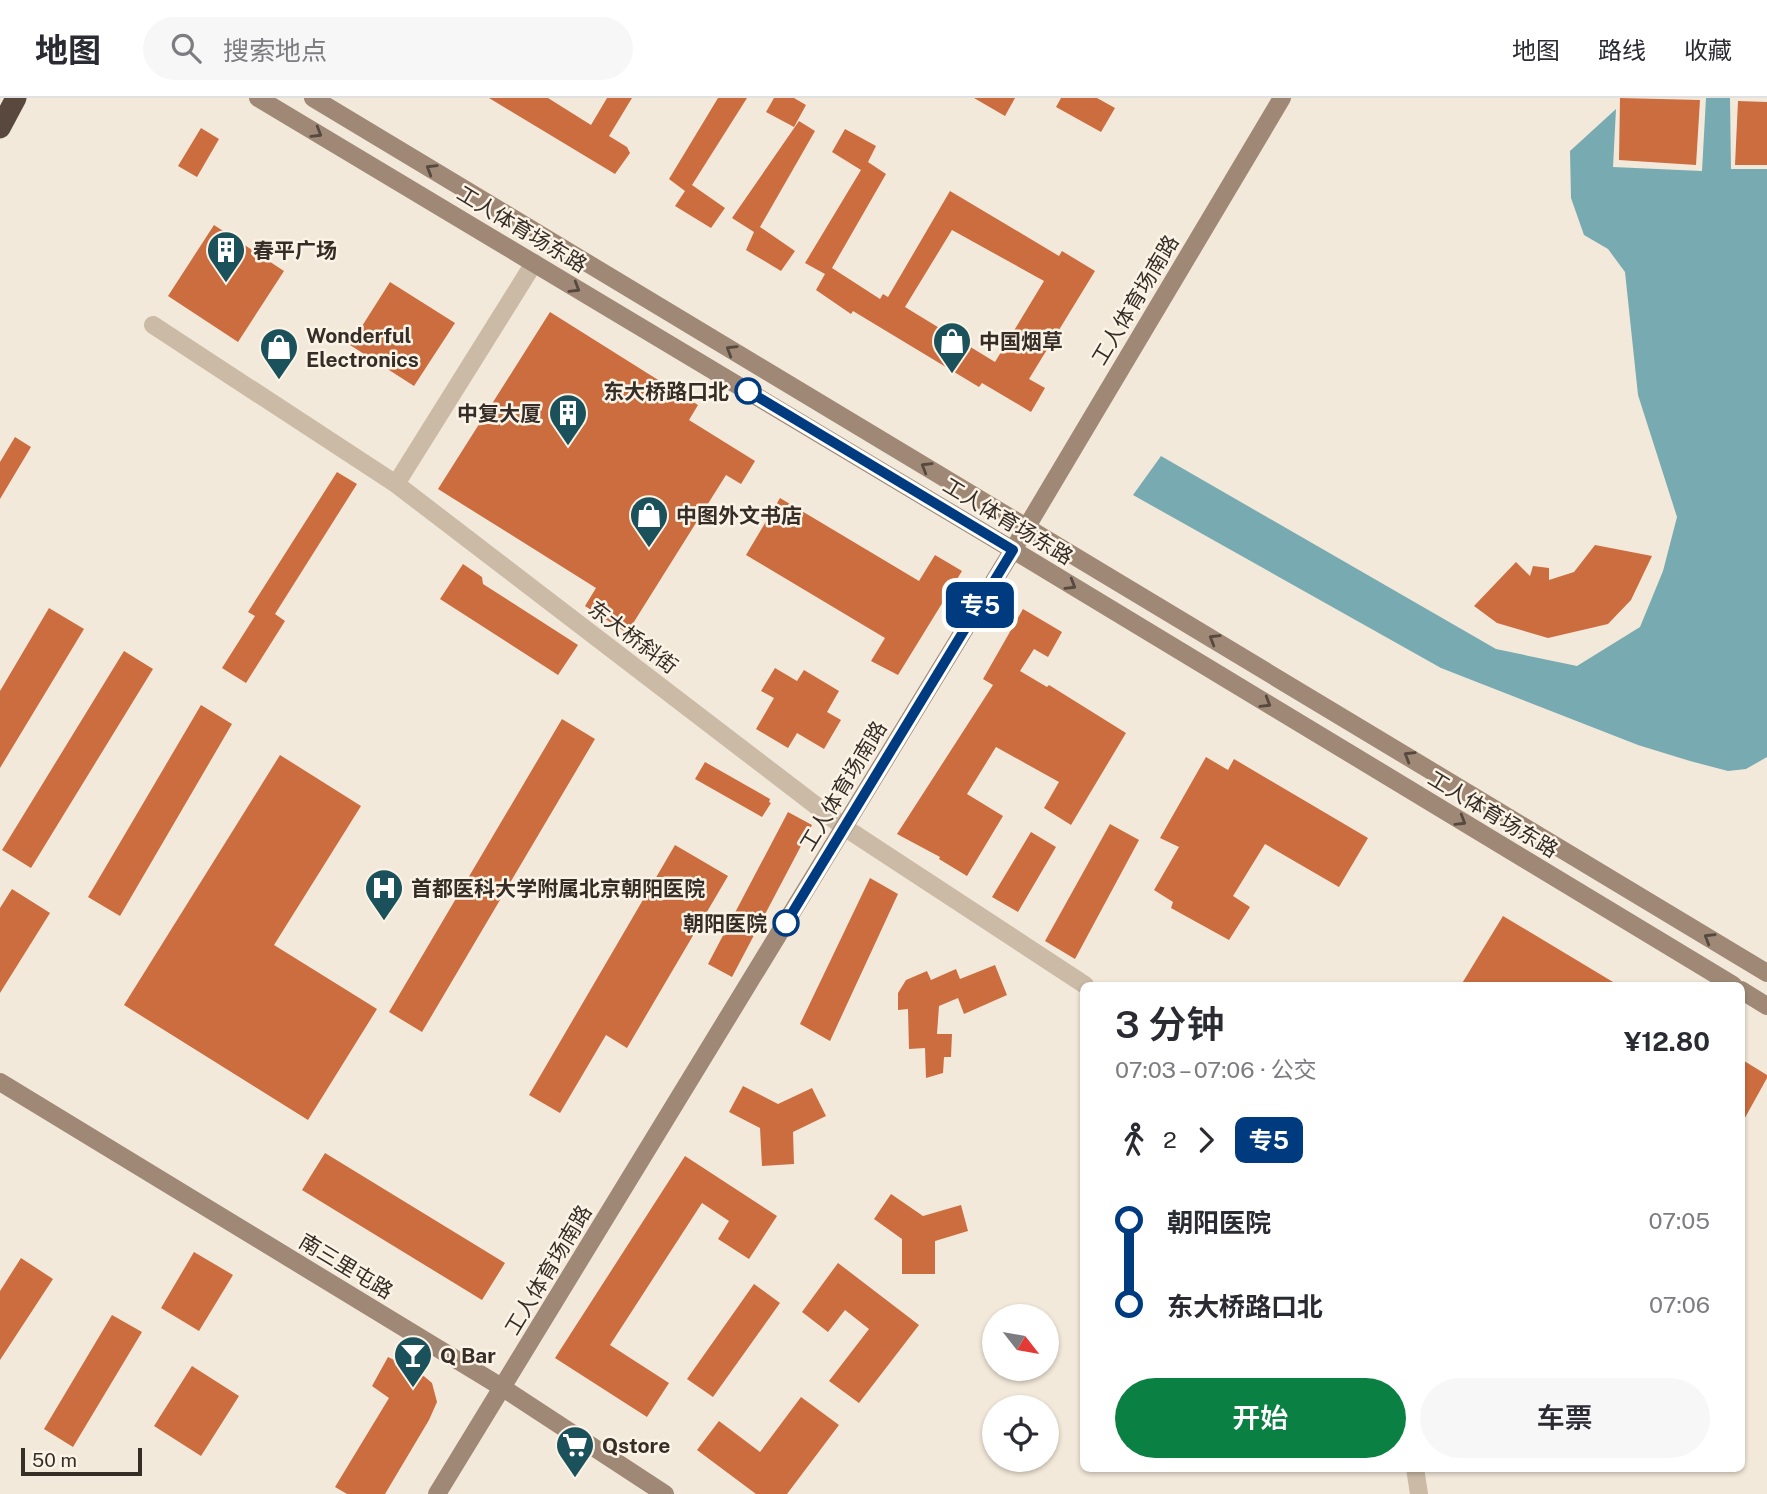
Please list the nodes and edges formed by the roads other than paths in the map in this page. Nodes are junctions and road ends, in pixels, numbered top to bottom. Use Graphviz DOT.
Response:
graph roads {
  1 [pos="16,98"];
  2 [pos="258,98"];
  3 [pos="1282,98"];
  4 [pos="322,101"];
  5 [pos="0,128"];
  6 [pos="534,263"];
  7 [pos="153,325"];
  8 [pos="396,484"];
  9 [pos="1027,527"];
  10 [pos="1013,550"];
  11 [pos="844,827"];
  12 [pos="1767,973"];
  13 [pos="1080,982"];
  14 [pos="1728,982"];
  15 [pos="1745,992"];
  16 [pos="1767,1006"];
  17 [pos="0,1082"];
  18 [pos="503,1388"];
  19 [pos="1416,1472"];
  20 [pos="437,1494"];
  21 [pos="665,1494"];
  22 [pos="1419,1494"];
  1 -- 5 [label="highway"];
  2 -- 6 [label="main road, 工人体育场东路, one-way"];
  3 -- 9 [label="main road, 工人体育场南路"];
  9 -- 4 [label="main road, 工人体育场东路, one-way"];
  6 -- 8 [label="street"];
  6 -- 10 [label="main road, 工人体育场东路, one-way"];
  7 -- 8 [label="street, 东大桥斜街"];
  8 -- 11 [label="street, 东大桥斜街"];
  9 -- 10 [label="main road, 工人体育场南路"];
  12 -- 9 [label="main road, 工人体育场东路, one-way"];
  10 -- 11 [label="main road, 工人体育场南路"];
  10 -- 14 [label="main road, 工人体育场东路, one-way"];
  11 -- 13 [label="street, 东大桥斜街"];
  11 -- 18 [label="main road, 工人体育场南路"];
  15 -- 16 [label="main road"];
  17 -- 18 [label="main road, 南三里屯路"];
  18 -- 20 [label="main road, 工人体育场南路"];
  18 -- 21 [label="main road, 南三里屯路"];
  19 -- 22 [label="street"];
}
